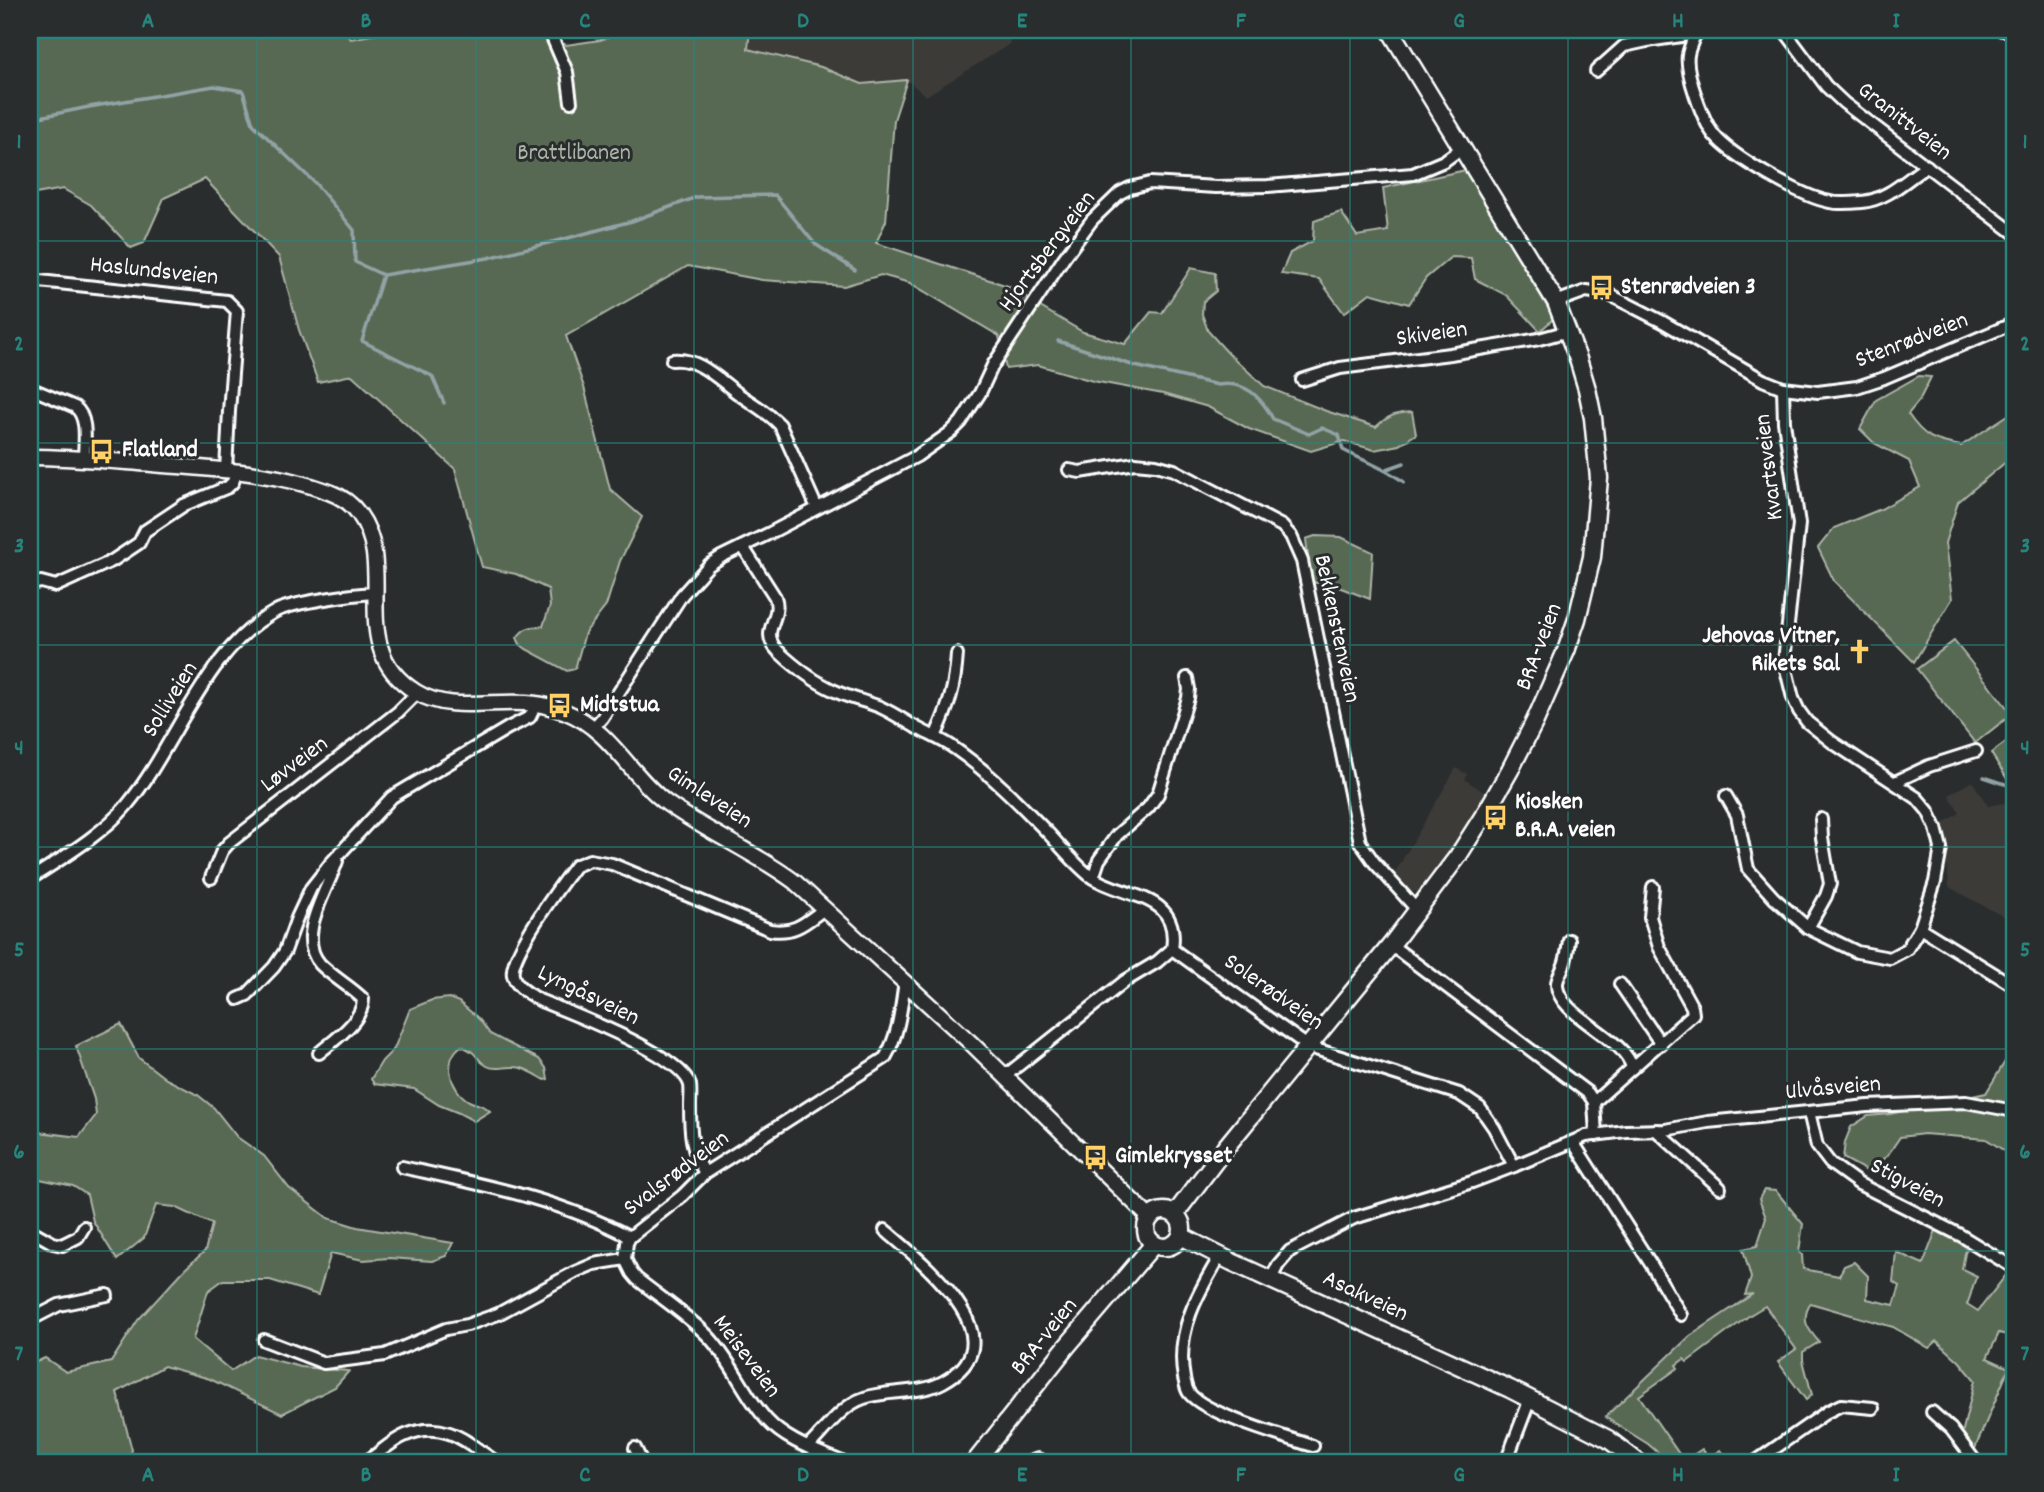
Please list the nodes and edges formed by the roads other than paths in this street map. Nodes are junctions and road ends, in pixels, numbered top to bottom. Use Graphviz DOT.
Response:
graph roads {
  1 [pos="549,30"];
  2 [pos="1390,30"];
  3 [pos="1711,30"];
  4 [pos="1784,30"];
  5 [pos="2002,30"];
  6 [pos="2014,30"];
  7 [pos="1695,34"];
  8 [pos="1596,71"];
  9 [pos="571,102"];
  10 [pos="1462,148"];
  11 [pos="1927,166"];
  12 [pos="2014,233"];
  13 [pos="30,280"];
  14 [pos="1556,302"];
  15 [pos="2014,323"];
  16 [pos="1568,331"];
  17 [pos="672,360"];
  18 [pos="1302,380"];
  19 [pos="30,388"];
  20 [pos="1783,388"];
  21 [pos="30,457"];
  22 [pos="83,459"];
  23 [pos="1069,470"];
  24 [pos="232,471"];
  25 [pos="817,508"];
  26 [pos="743,547"];
  27 [pos="30,584"];
  28 [pos="376,593"];
  29 [pos="957,654"];
  30 [pos="1187,678"];
  31 [pos="417,693"];
  32 [pos="536,704"];
  33 [pos="593,728"];
  34 [pos="935,737"];
  35 [pos="1976,751"];
  36 [pos="1895,782"];
  37 [pos="1726,796"];
  38 [pos="1821,819"];
  39 [pos="337,858"];
  40 [pos="211,878"];
  41 [pos="1093,878"];
  42 [pos="30,879"];
  43 [pos="1653,887"];
  44 [pos="824,909"];
  45 [pos="1417,910"];
  46 [pos="1808,928"];
  47 [pos="1920,928"];
  48 [pos="1569,940"];
  49 [pos="1391,945"];
  50 [pos="1172,949"];
  51 [pos="905,981"];
  52 [pos="1620,984"];
  53 [pos="2014,986"];
  54 [pos="238,999"];
  55 [pos="1661,1044"];
  56 [pos="1309,1047"];
  57 [pos="319,1053"];
  58 [pos="1632,1068"];
  59 [pos="1006,1076"];
  60 [pos="1594,1102"];
  61 [pos="2014,1111"];
  62 [pos="1809,1112"];
  63 [pos="1656,1130"];
  64 [pos="1596,1135"];
  65 [pos="1573,1142"];
  66 [pos="402,1167"];
  67 [pos="1514,1167"];
  68 [pos="705,1174"];
  69 [pos="1720,1188"];
  70 [pos="1175,1214"];
  71 [pos="1150,1218"];
  72 [pos="84,1227"];
  73 [pos="30,1230"];
  74 [pos="885,1230"];
  75 [pos="1181,1236"];
  76 [pos="630,1237"];
  77 [pos="1154,1244"];
  78 [pos="1220,1256"];
  79 [pos="625,1259"];
  80 [pos="2014,1268"];
  81 [pos="1271,1279"];
  82 [pos="107,1294"];
  83 [pos="1681,1315"];
  84 [pos="30,1320"];
  85 [pos="264,1340"];
  86 [pos="1530,1399"];
  87 [pos="1873,1408"];
  88 [pos="1932,1412"];
  89 [pos="1313,1446"];
  90 [pos="808,1447"];
  91 [pos="635,1448"];
  92 [pos="365,1462"];
  93 [pos="496,1462"];
  94 [pos="642,1462"];
  95 [pos="842,1462"];
  96 [pos="975,1462"];
  97 [pos="1030,1462"];
  98 [pos="1045,1462"];
  99 [pos="1506,1462"];
  100 [pos="1638,1462"];
  101 [pos="1755,1462"];
  102 [pos="1976,1462"];
  1 -- 9 [label="street"];
  2 -- 10 [label="main road, BRA-veien"];
  3 -- 7 [label="street"];
  4 -- 11 [label="street, Granittveien"];
  5 -- 6 [label="street"];
  7 -- 8 [label="street"];
  7 -- 11 [label="street"];
  10 -- 14 [label="main road, BRA-veien"];
  10 -- 25 [label="street, Hjortsbergveien"];
  11 -- 12 [label="street, Granittveien"];
  13 -- 24 [label="street, Haslundsveien"];
  14 -- 16 [label="main road, BRA-veien"];
  14 -- 20 [label="street, Stenrødveien"];
  15 -- 20 [label="street, Stenrødveien"];
  16 -- 18 [label="street, Skiveien"];
  16 -- 45 [label="main road, BRA-veien"];
  17 -- 25 [label="street"];
  19 -- 22 [label="street"];
  20 -- 36 [label="street, Kvartsveien"];
  21 -- 22 [label="street, Gimleveien"];
  22 -- 24 [label="street, Gimleveien"];
  23 -- 45 [label="street, Bekkenstenveien"];
  24 -- 27 [label="street"];
  24 -- 28 [label="street, Gimleveien"];
  25 -- 26 [label="street, Hjortsbergveien"];
  26 -- 33 [label="street, Hjortsbergveien"];
  26 -- 34 [label="street"];
  28 -- 31 [label="street, Gimleveien"];
  28 -- 42 [label="street, Solliveien"];
  29 -- 34 [label="street"];
  30 -- 41 [label="street"];
  31 -- 32 [label="street, Gimleveien"];
  31 -- 40 [label="street, Løvveien"];
  32 -- 33 [label="street, Gimleveien"];
  32 -- 39 [label="street"];
  33 -- 44 [label="street, Gimleveien"];
  34 -- 41 [label="street"];
  35 -- 36 [label="street"];
  36 -- 47 [label="street, Kvartsveien"];
  37 -- 46 [label="street, Kvartsveien"];
  38 -- 46 [label="street"];
  39 -- 54 [label="street"];
  39 -- 57 [label="street"];
  41 -- 50 [label="street"];
  43 -- 55 [label="street"];
  44 -- 51 [label="street, Gimleveien"];
  44 -- 68 [label="street, Lyngåsveien"];
  45 -- 49 [label="main road, BRA-veien"];
  46 -- 47 [label="street, Kvartsveien"];
  47 -- 53 [label="street"];
  48 -- 58 [label="street"];
  49 -- 56 [label="main road, BRA-veien"];
  49 -- 60 [label="street"];
  50 -- 56 [label="street, Solerødveien"];
  50 -- 59 [label="street"];
  51 -- 59 [label="street, Gimleveien"];
  51 -- 68 [label="street, Svalsrødveien"];
  52 -- 55 [label="street"];
  55 -- 58 [label="street"];
  56 -- 67 [label="street, Solerødveien"];
  56 -- 70 [label="main road, BRA-veien"];
  58 -- 60 [label="street"];
  59 -- 71 [label="street, Gimleveien"];
  60 -- 64 [label="street"];
  61 -- 62 [label="street, Ulvåsveien"];
  62 -- 63 [label="street, Ulvåsveien"];
  62 -- 80 [label="street, Stigveien"];
  63 -- 64 [label="street, Ulvåsveien"];
  63 -- 69 [label="street"];
  64 -- 65 [label="street, Ulvåsveien"];
  65 -- 67 [label="street, Ulvåsveien"];
  65 -- 83 [label="street"];
  66 -- 76 [label="street"];
  67 -- 81 [label="street, Ulvåsveien"];
  68 -- 76 [label="street, Svalsrødveien"];
  70 -- 71 [label="main road"];
  70 -- 75 [label="main road"];
  71 -- 77 [label="main road"];
  72 -- 73 [label="street"];
  74 -- 90 [label="street"];
  75 -- 77 [label="main road"];
  75 -- 78 [label="main road, Asakveien"];
  76 -- 79 [label="street, Svalsrødveien"];
  77 -- 96 [label="main road, BRA-veien"];
  78 -- 81 [label="main road, Asakveien"];
  78 -- 89 [label="street"];
  79 -- 85 [label="street"];
  79 -- 90 [label="street, Meiseveien"];
  81 -- 86 [label="main road, Asakveien"];
  82 -- 84 [label="street"];
  86 -- 99 [label="street"];
  86 -- 100 [label="main road, Asakveien"];
  87 -- 101 [label="street"];
  88 -- 102 [label="street"];
  90 -- 95 [label="street, Meiseveien"];
  91 -- 94 [label="street"];
  92 -- 93 [label="street"];
  97 -- 98 [label="street"];
}
